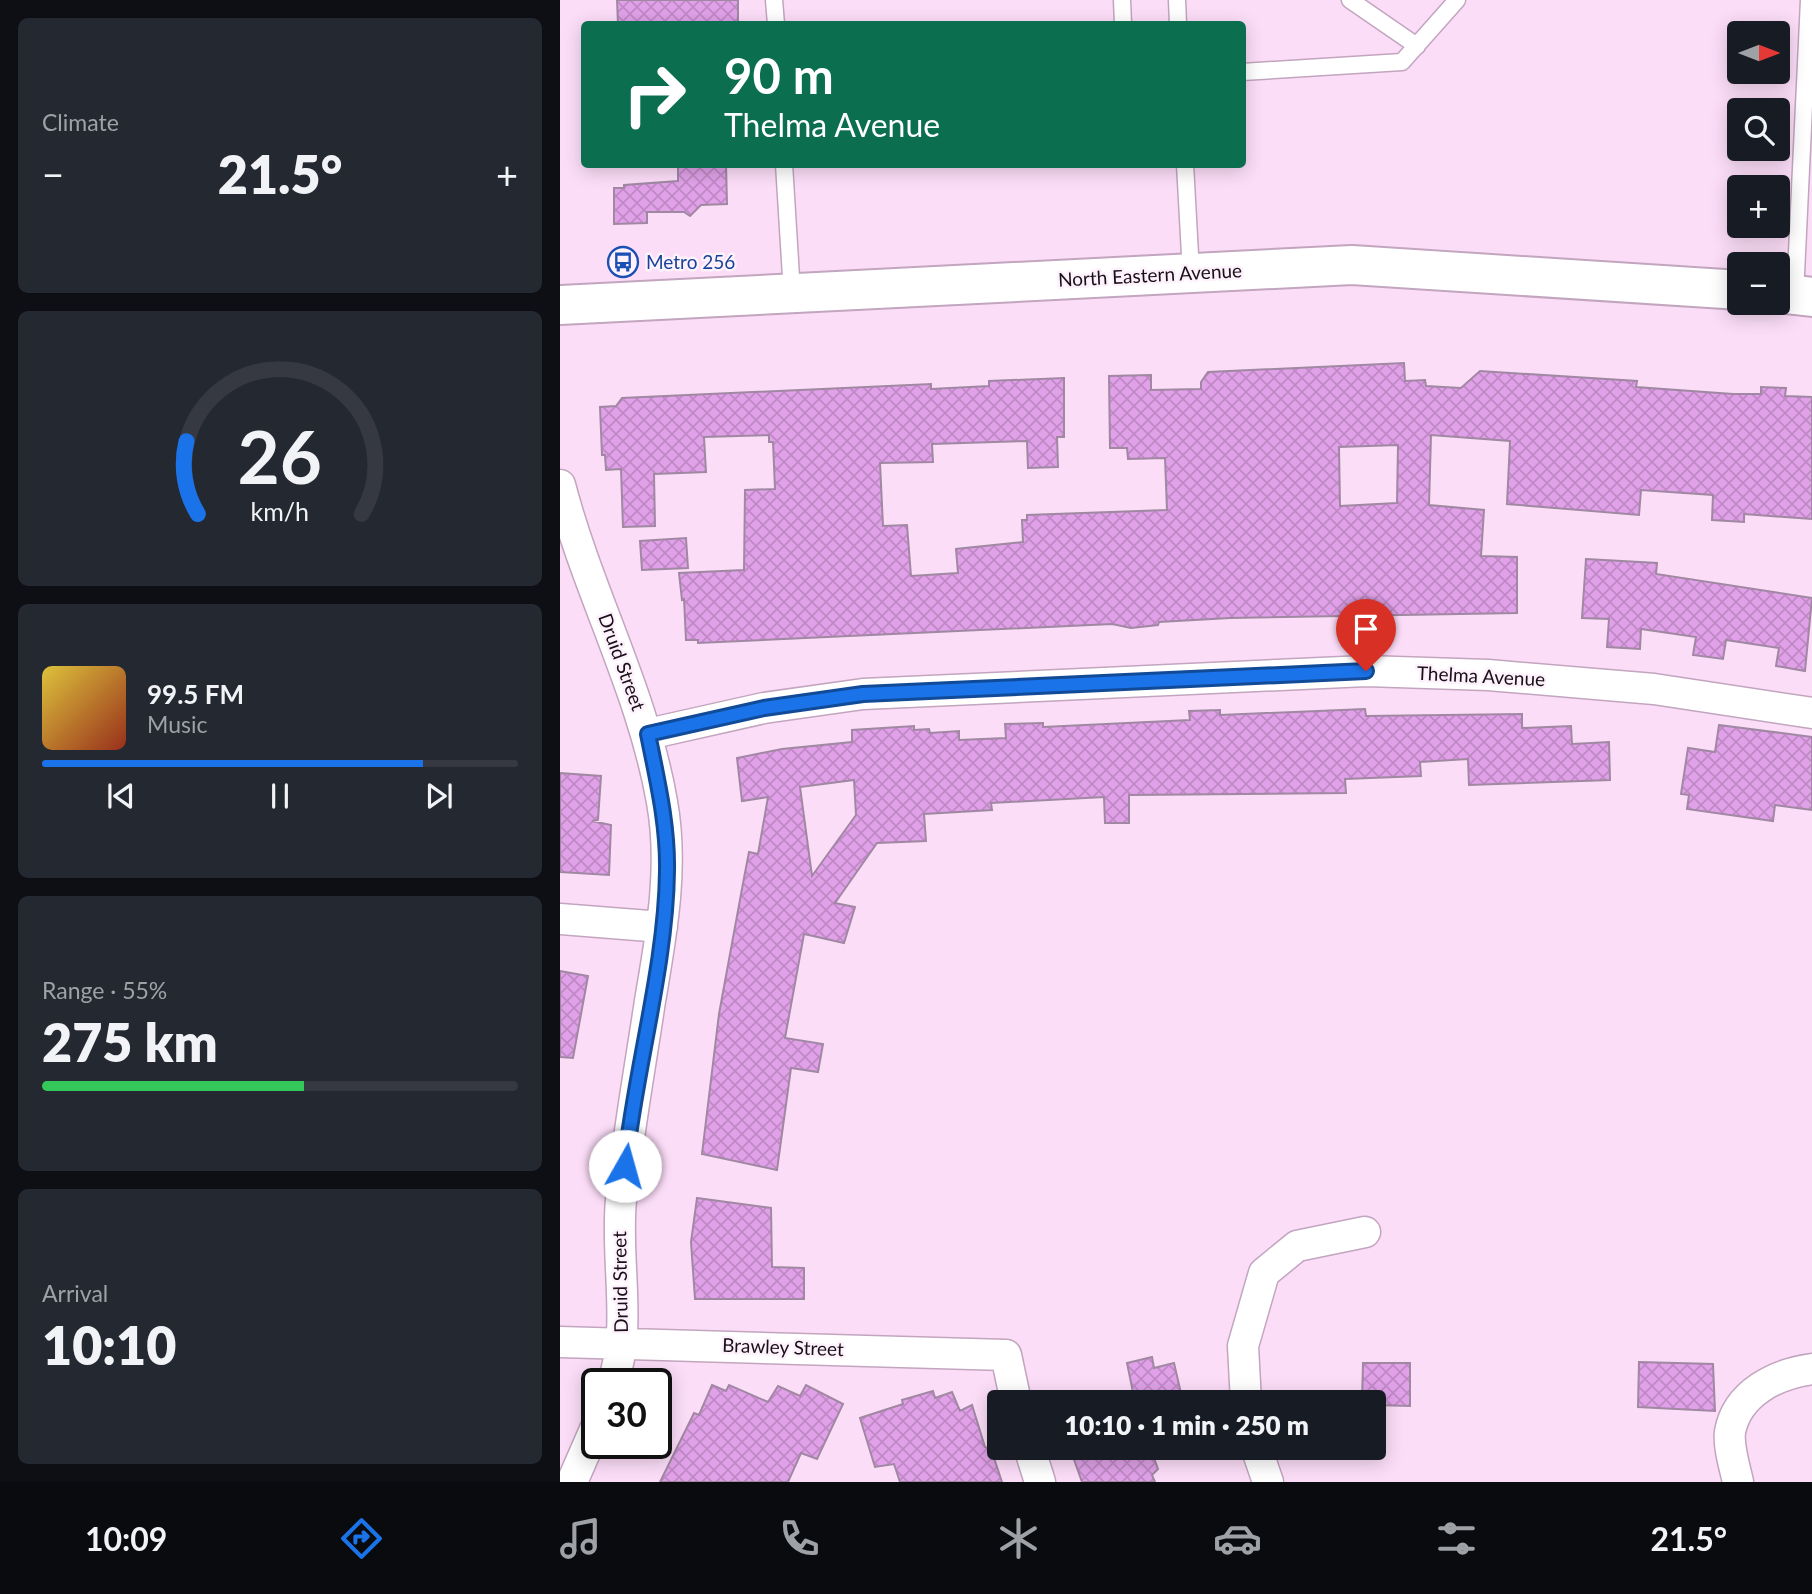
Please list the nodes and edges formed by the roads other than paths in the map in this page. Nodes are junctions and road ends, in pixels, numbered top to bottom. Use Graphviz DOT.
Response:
graph roads {
  1 [pos="774,0"];
  2 [pos="1122,0"];
  3 [pos="1177,0"];
  4 [pos="1350,0"];
  5 [pos="1457,0"];
  6 [pos="1809,0"];
  7 [pos="776,21"];
  8 [pos="1124,21"];
  9 [pos="1178,21"];
  10 [pos="1417,46"];
  11 [pos="1246,72"];
  12 [pos="784,168"];
  13 [pos="1185,168"];
  14 [pos="1191,273"];
  15 [pos="1727,289"];
  16 [pos="792,293"];
  17 [pos="1795,295"];
  18 [pos="560,305"];
  19 [pos="560,485"];
  20 [pos="1812,713"];
  21 [pos="648,734"];
  22 [pos="560,919"];
  23 [pos="662,927"];
  24 [pos="1365,1232"];
  25 [pos="560,1342"];
  26 [pos="622,1342"];
  27 [pos="616,1368"];
  28 [pos="1812,1369"];
  29 [pos="1013,1390"];
  30 [pos="1245,1390"];
  31 [pos="582,1459"];
  32 [pos="1033,1460"];
  33 [pos="1260,1460"];
  34 [pos="572,1482"];
  35 [pos="1040,1482"];
  36 [pos="1268,1482"];
  37 [pos="1738,1482"];
  1 -- 7 [label="lane"];
  2 -- 8 [label="lane"];
  3 -- 9 [label="lane"];
  4 -- 10 [label="lane"];
  5 -- 10 [label="lane"];
  6 -- 17 [label="lane"];
  10 -- 11 [label="lane"];
  12 -- 16 [label="lane"];
  13 -- 14 [label="lane"];
  14 -- 15 [label="main road, North Eastern Avenue"];
  14 -- 16 [label="main road, North Eastern Avenue"];
  16 -- 18 [label="main road, North Eastern Avenue"];
  19 -- 21 [label="street, Druid Street"];
  20 -- 21 [label="street, Thelma Avenue"];
  21 -- 23 [label="street, Druid Street"];
  22 -- 23 [label="street"];
  23 -- 26 [label="street, Druid Street"];
  24 -- 30 [label="street"];
  25 -- 26 [label="street, Brawley Street"];
  26 -- 27 [label="street, Druid Street"];
  26 -- 29 [label="street, Brawley Street"];
  28 -- 37 [label="street"];
  31 -- 34 [label="street"];
  32 -- 35 [label="street"];
  33 -- 36 [label="street"];
}
